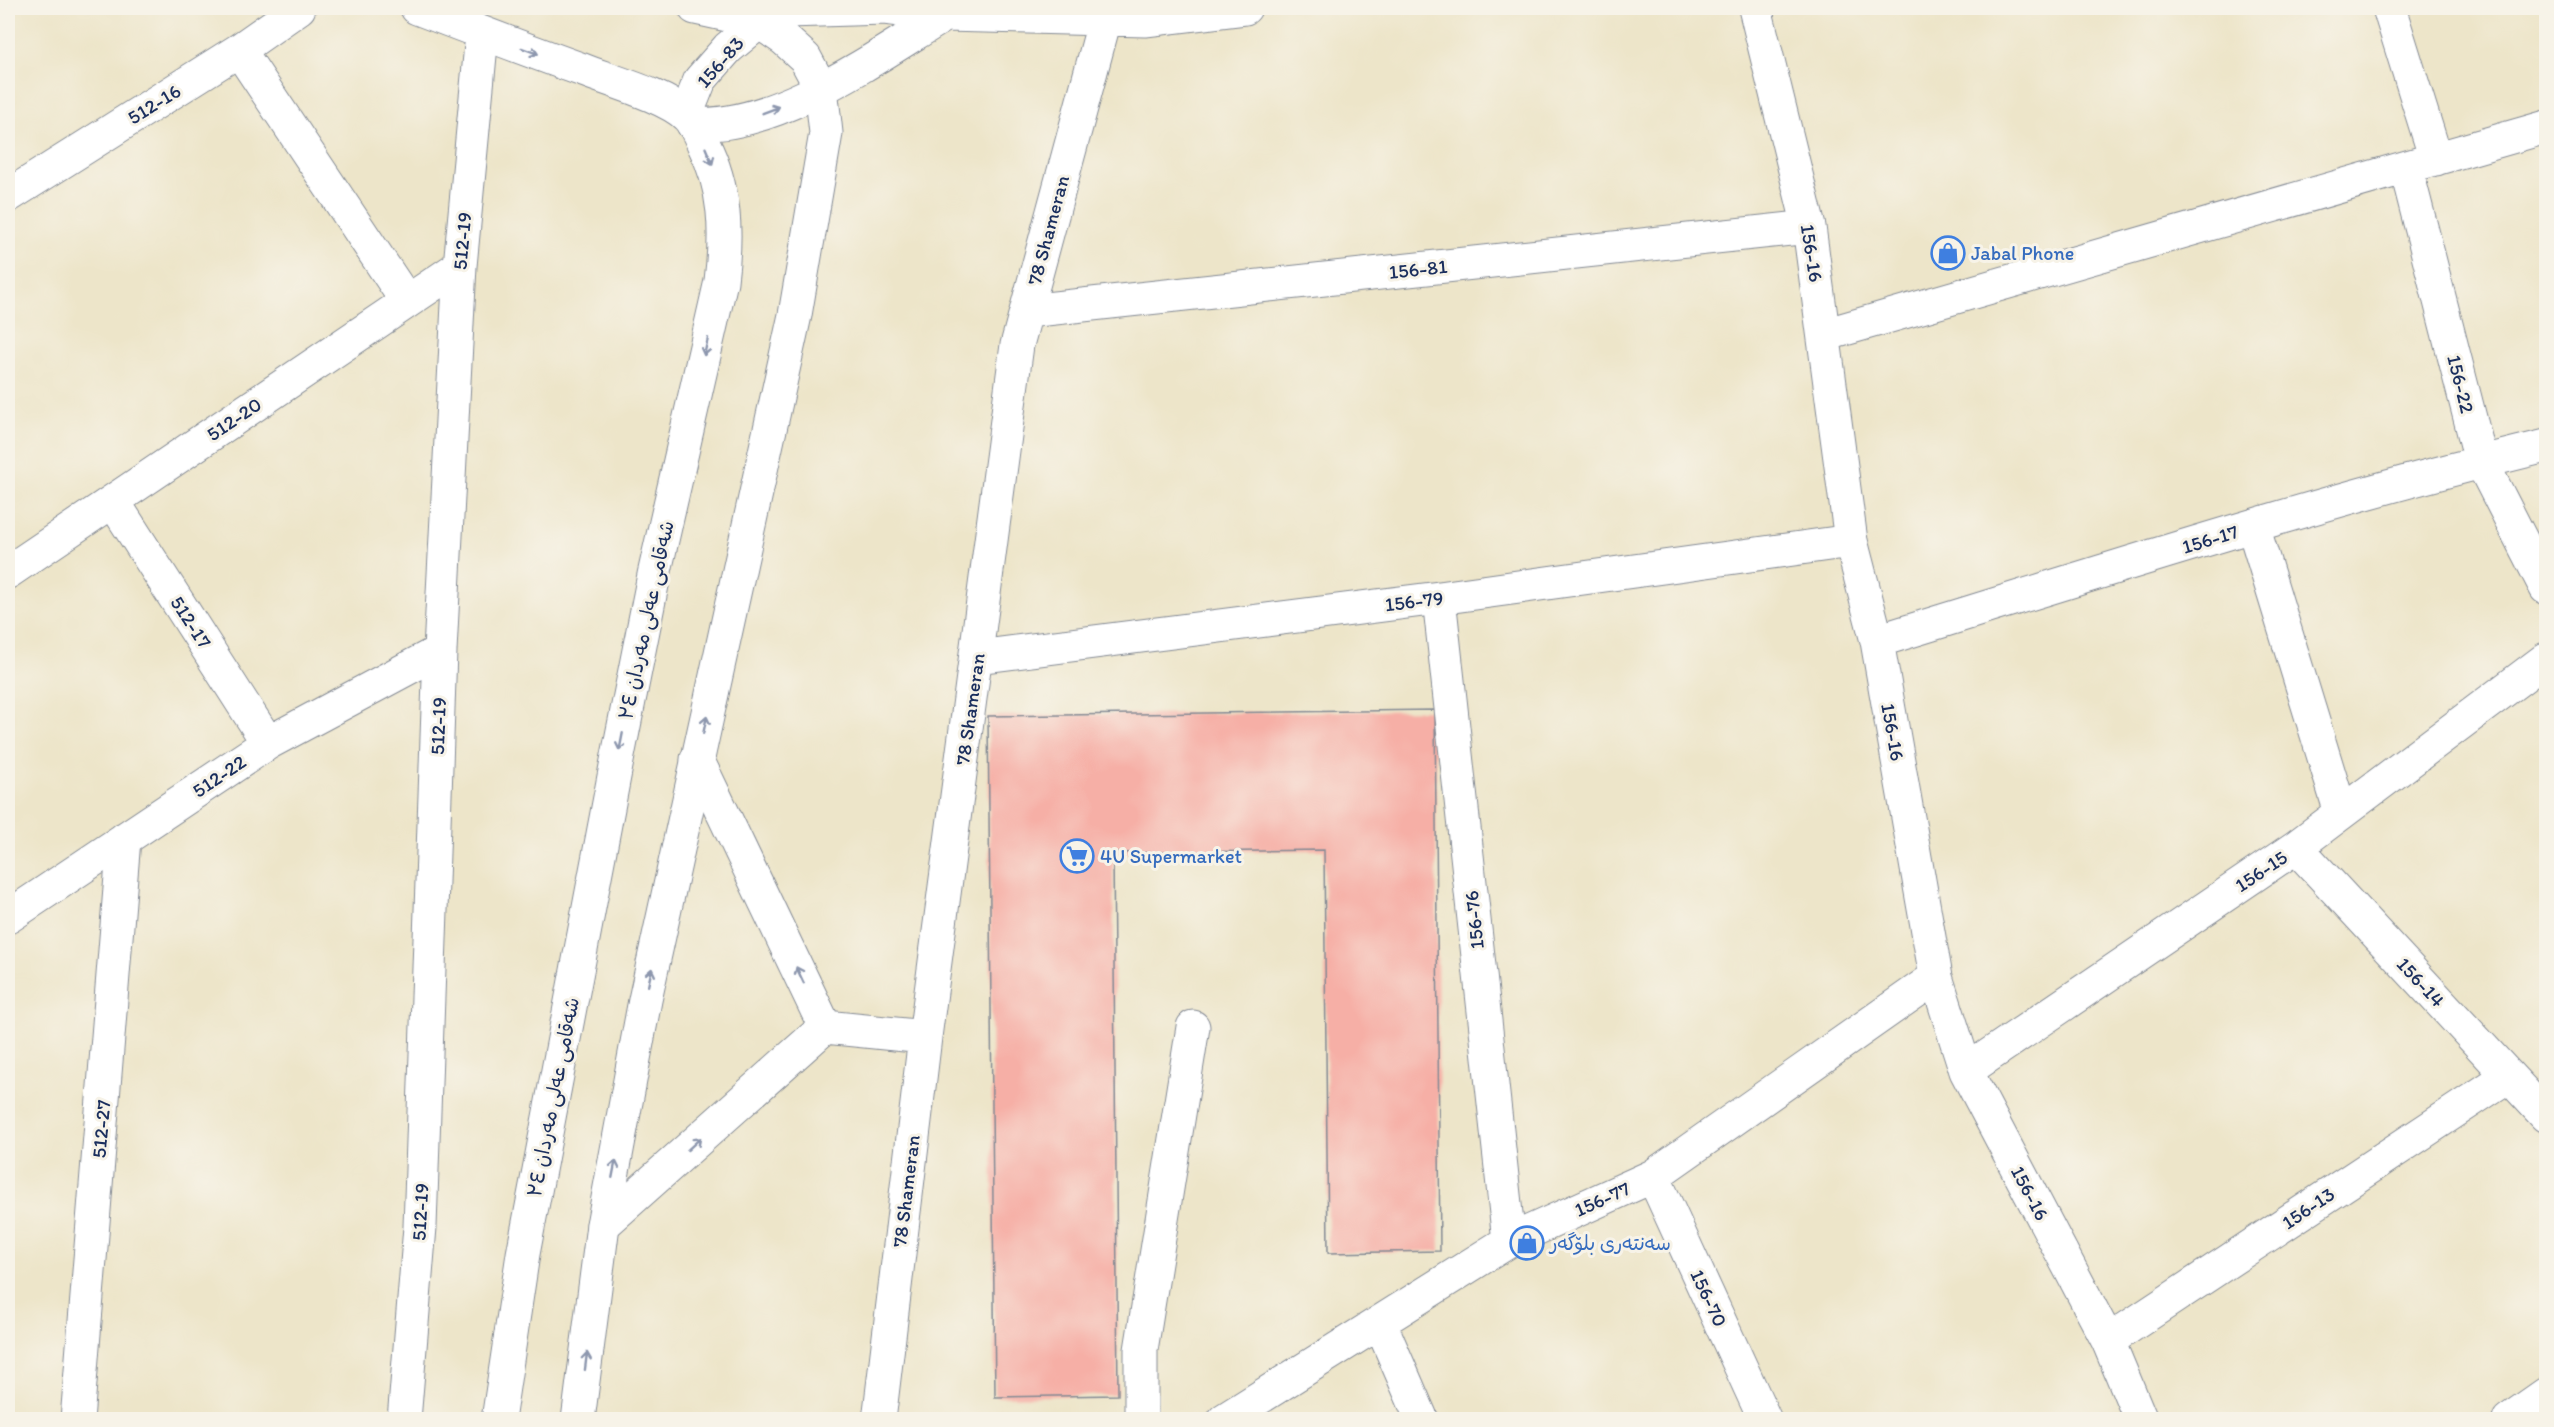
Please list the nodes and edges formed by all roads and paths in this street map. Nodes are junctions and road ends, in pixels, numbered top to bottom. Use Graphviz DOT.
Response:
graph roads {
  1 [pos="299,8"];
  2 [pos="695,8"];
  3 [pos="1245,8"];
  4 [pos="2389,8"];
  5 [pos="1762,9"];
  6 [pos="432,10"];
  7 [pos="1106,13"];
  8 [pos="945,15"];
  9 [pos="759,22"];
  10 [pos="482,34"];
  11 [pos="239,50"];
  12 [pos="821,88"];
  13 [pos="689,119"];
  14 [pos="2547,127"];
  15 [pos="2421,164"];
  16 [pos="8,196"];
  17 [pos="1809,228"];
  18 [pos="460,266"];
  19 [pos="406,300"];
  20 [pos="1027,311"];
  21 [pos="1824,335"];
  22 [pos="2547,446"];
  23 [pos="2481,461"];
  24 [pos="113,501"];
  25 [pos="2253,526"];
  26 [pos="1851,541"];
  27 [pos="8,572"];
  28 [pos="2547,588"];
  29 [pos="1439,598"];
  30 [pos="1877,641"];
  31 [pos="440,651"];
  32 [pos="977,657"];
  33 [pos="2547,659"];
  34 [pos="268,743"];
  35 [pos="697,759"];
  36 [pos="2341,813"];
  37 [pos="124,839"];
  38 [pos="2296,847"];
  39 [pos="8,917"];
  40 [pos="1936,977"];
  41 [pos="825,1027"];
  42 [pos="1193,1028"];
  43 [pos="925,1037"];
  44 [pos="1966,1071"];
  45 [pos="2508,1076"];
  46 [pos="2547,1116"];
  47 [pos="1653,1176"];
  48 [pos="603,1225"];
  49 [pos="1509,1241"];
  50 [pos="1380,1323"];
  51 [pos="2108,1341"];
  52 [pos="2547,1394"];
  53 [pos="77,1419"];
  54 [pos="404,1419"];
  55 [pos="498,1419"];
  56 [pos="578,1419"];
  57 [pos="879,1419"];
  58 [pos="1141,1419"];
  59 [pos="1224,1419"];
  60 [pos="1422,1419"];
  61 [pos="1765,1419"];
  62 [pos="2141,1419"];
  63 [pos="2509,1419"];
  1 -- 11 [label="street, 512-16"];
  2 -- 9 [label="street"];
  3 -- 7 [label="street, 156-83"];
  4 -- 15 [label="street, 156-22"];
  5 -- 17 [label="street, 156-16"];
  6 -- 10 [label="street"];
  7 -- 8 [label="street, 156-83"];
  7 -- 20 [label="street, 78 Shameran"];
  8 -- 9 [label="street, 156-83"];
  8 -- 12 [label="street"];
  9 -- 12 [label="street"];
  9 -- 13 [label="street, 156-83"];
  10 -- 13 [label="street, one-way"];
  10 -- 18 [label="street, 512-19"];
  11 -- 16 [label="street, 512-16"];
  11 -- 19 [label="street"];
  13 -- 12 [label="street, one-way"];
  35 -- 12 [label="street, one-way"];
  13 -- 55 [label="street, شەقامی عەلی مەردان ٣٤, one-way"];
  14 -- 15 [label="street"];
  15 -- 21 [label="street"];
  15 -- 23 [label="street, 156-22"];
  17 -- 20 [label="street, 156-81"];
  17 -- 21 [label="street, 156-16"];
  18 -- 19 [label="street, 512-20"];
  18 -- 31 [label="street, 512-19"];
  19 -- 24 [label="street, 512-20"];
  20 -- 32 [label="street, 78 Shameran"];
  21 -- 26 [label="street, 156-16"];
  22 -- 23 [label="street, 156-17"];
  23 -- 25 [label="street, 156-17"];
  23 -- 28 [label="street, 156-22"];
  24 -- 27 [label="street, 512-20"];
  24 -- 34 [label="street, 512-17"];
  25 -- 30 [label="street, 156-17"];
  25 -- 36 [label="street"];
  26 -- 29 [label="street, 156-79"];
  26 -- 30 [label="street, 156-16"];
  29 -- 32 [label="street, 156-79"];
  29 -- 49 [label="street, 156-76"];
  30 -- 40 [label="street, 156-16"];
  31 -- 34 [label="street, 512-22"];
  31 -- 54 [label="street, 512-19"];
  32 -- 43 [label="street, 78 Shameran"];
  33 -- 36 [label="street, 156-15"];
  34 -- 37 [label="street, 512-22"];
  41 -- 35 [label="street, one-way"];
  48 -- 35 [label="street, one-way"];
  36 -- 38 [label="street, 156-15"];
  37 -- 39 [label="street, 512-22"];
  37 -- 53 [label="street, 512-27"];
  38 -- 44 [label="street, 156-15"];
  38 -- 45 [label="street, 156-14"];
  40 -- 44 [label="street, 156-16"];
  40 -- 47 [label="street, 156-77"];
  41 -- 43 [label="street"];
  48 -- 41 [label="street, one-way"];
  42 -- 58 [label="street"];
  43 -- 57 [label="street, 78 Shameran"];
  44 -- 51 [label="street, 156-16"];
  45 -- 46 [label="street, 156-14"];
  45 -- 51 [label="street, 156-13"];
  47 -- 49 [label="street, 156-77"];
  47 -- 61 [label="street, 156-70"];
  56 -- 48 [label="street, one-way"];
  49 -- 50 [label="street, 156-77"];
  50 -- 59 [label="street, 156-77"];
  50 -- 60 [label="street"];
  51 -- 62 [label="street, 156-16"];
  52 -- 63 [label="street"];
}
